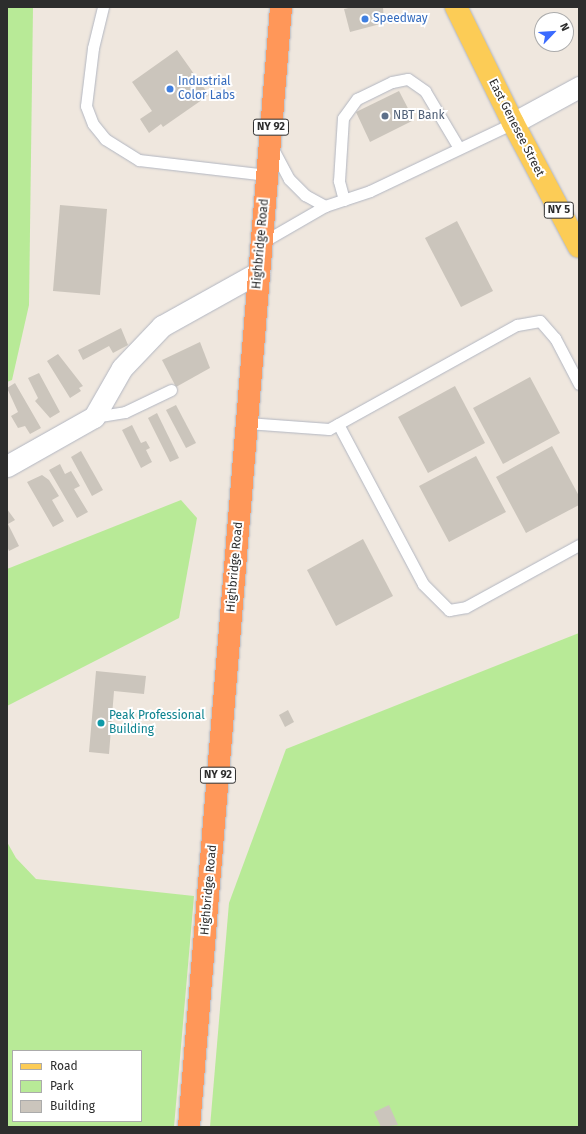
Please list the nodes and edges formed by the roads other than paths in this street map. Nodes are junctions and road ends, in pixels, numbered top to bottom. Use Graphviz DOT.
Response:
graph roads {
  1 [pos="103,7"];
  2 [pos="456,7"];
  3 [pos="284,8"];
  4 [pos="579,87"];
  5 [pos="512,123"];
  6 [pos="269,143"];
  7 [pos="459,148"];
  8 [pos="267,175"];
  9 [pos="344,200"];
  10 [pos="325,206"];
  11 [pos="261,242"];
  12 [pos="579,247"];
  13 [pos="259,272"];
  14 [pos="579,384"];
  15 [pos="171,390"];
  16 [pos="94,417"];
  17 [pos="247,423"];
  18 [pos="338,424"];
  19 [pos="7,466"];
  20 [pos="579,545"];
  21 [pos="189,1127"];
  1 -- 8 [label="lane"];
  2 -- 5 [label="main road, East Genesee Street / NY 5"];
  3 -- 6 [label="highway, Highbridge Road / NY 92"];
  4 -- 5 [label="street"];
  5 -- 7 [label="lane"];
  5 -- 12 [label="main road, East Genesee Street / NY 5"];
  6 -- 8 [label="highway, Highbridge Road / NY 92"];
  6 -- 10 [label="lane"];
  7 -- 9 [label="lane"];
  7 -- 9 [label="lane"];
  8 -- 11 [label="highway, Highbridge Road / NY 92"];
  9 -- 10 [label="lane"];
  10 -- 11 [label="lane"];
  11 -- 13 [label="highway, Highbridge Road / NY 92"];
  13 -- 16 [label="street"];
  13 -- 17 [label="highway, Highbridge Road / NY 92"];
  14 -- 18 [label="lane"];
  15 -- 16 [label="lane"];
  16 -- 19 [label="street"];
  17 -- 18 [label="lane"];
  17 -- 21 [label="highway, Highbridge Road / NY 92"];
  18 -- 20 [label="lane"];
}
